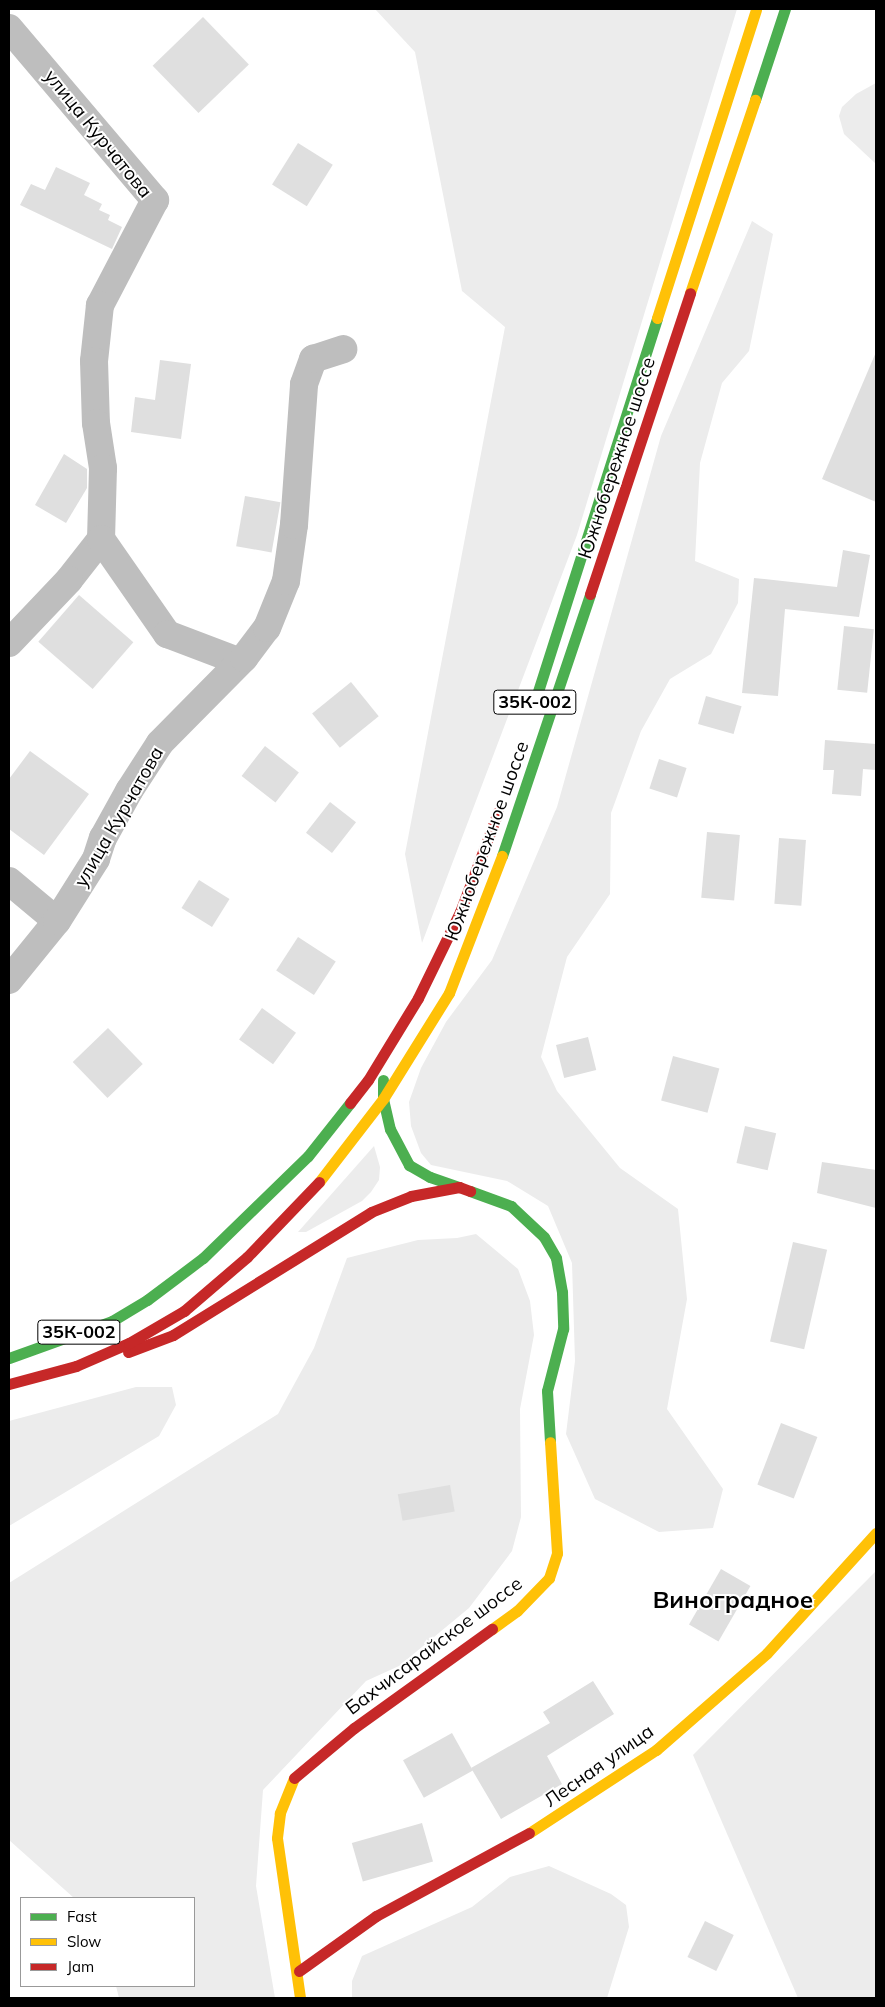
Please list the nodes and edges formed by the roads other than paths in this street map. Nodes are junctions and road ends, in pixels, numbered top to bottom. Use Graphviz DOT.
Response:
graph roads {
  1 [pos="756,9"];
  2 [pos="785,9"];
  3 [pos="9,28"];
  4 [pos="343,348"];
  5 [pos="101,539"];
  6 [pos="9,643"];
  7 [pos="238,661"];
  8 [pos="530,715"];
  9 [pos="502,799"];
  10 [pos="9,881"];
  11 [pos="57,921"];
  12 [pos="9,980"];
  13 [pos="383,1055"];
  14 [pos="383,1099"];
  15 [pos="459,1187"];
  16 [pos="338,1232"];
  17 [pos="293,1245"];
  18 [pos="266,1253"];
  19 [pos="202,1258"];
  20 [pos="9,1358"];
  21 [pos="76,1366"];
  22 [pos="9,1384"];
  23 [pos="876,1533"];
  24 [pos="299,1971"];
  25 [pos="300,1998"];
  1 -- 8 [label="main road, Южнобережное шоссе / 35К-002"];
  2 -- 14 [label="main road, Южнобережное шоссе / 35К-002"];
  3 -- 5 [label="street, улица Курчатова"];
  4 -- 7 [label="street, улица Курчатова"];
  5 -- 6 [label="street"];
  5 -- 7 [label="street"];
  7 -- 11 [label="street, улица Курчатова"];
  9 -- 13 [label="main road, Южнобережное шоссе / 35К-002"];
  10 -- 11 [label="street"];
  11 -- 12 [label="street, улица Курчатова"];
  13 -- 14 [label="main road, Бахчисарайское шоссе"];
  13 -- 19 [label="main road, Южнобережное шоссе / 35К-002"];
  14 -- 15 [label="main road, Бахчисарайское шоссе"];
  14 -- 21 [label="main road, Южнобережное шоссе / 35К-002"];
  15 -- 16 [label="main road"];
  15 -- 24 [label="main road, Бахчисарайское шоссе"];
  16 -- 17 [label="main road"];
  16 -- 21 [label="main road"];
  18 -- 19 [label="main road"];
  19 -- 20 [label="main road, Южнобережное шоссе / 35К-002"];
  21 -- 22 [label="main road, Южнобережное шоссе"];
  23 -- 24 [label="main road, Лесная улица"];
  24 -- 25 [label="main road, Бахчисарайское шоссе"];
}
